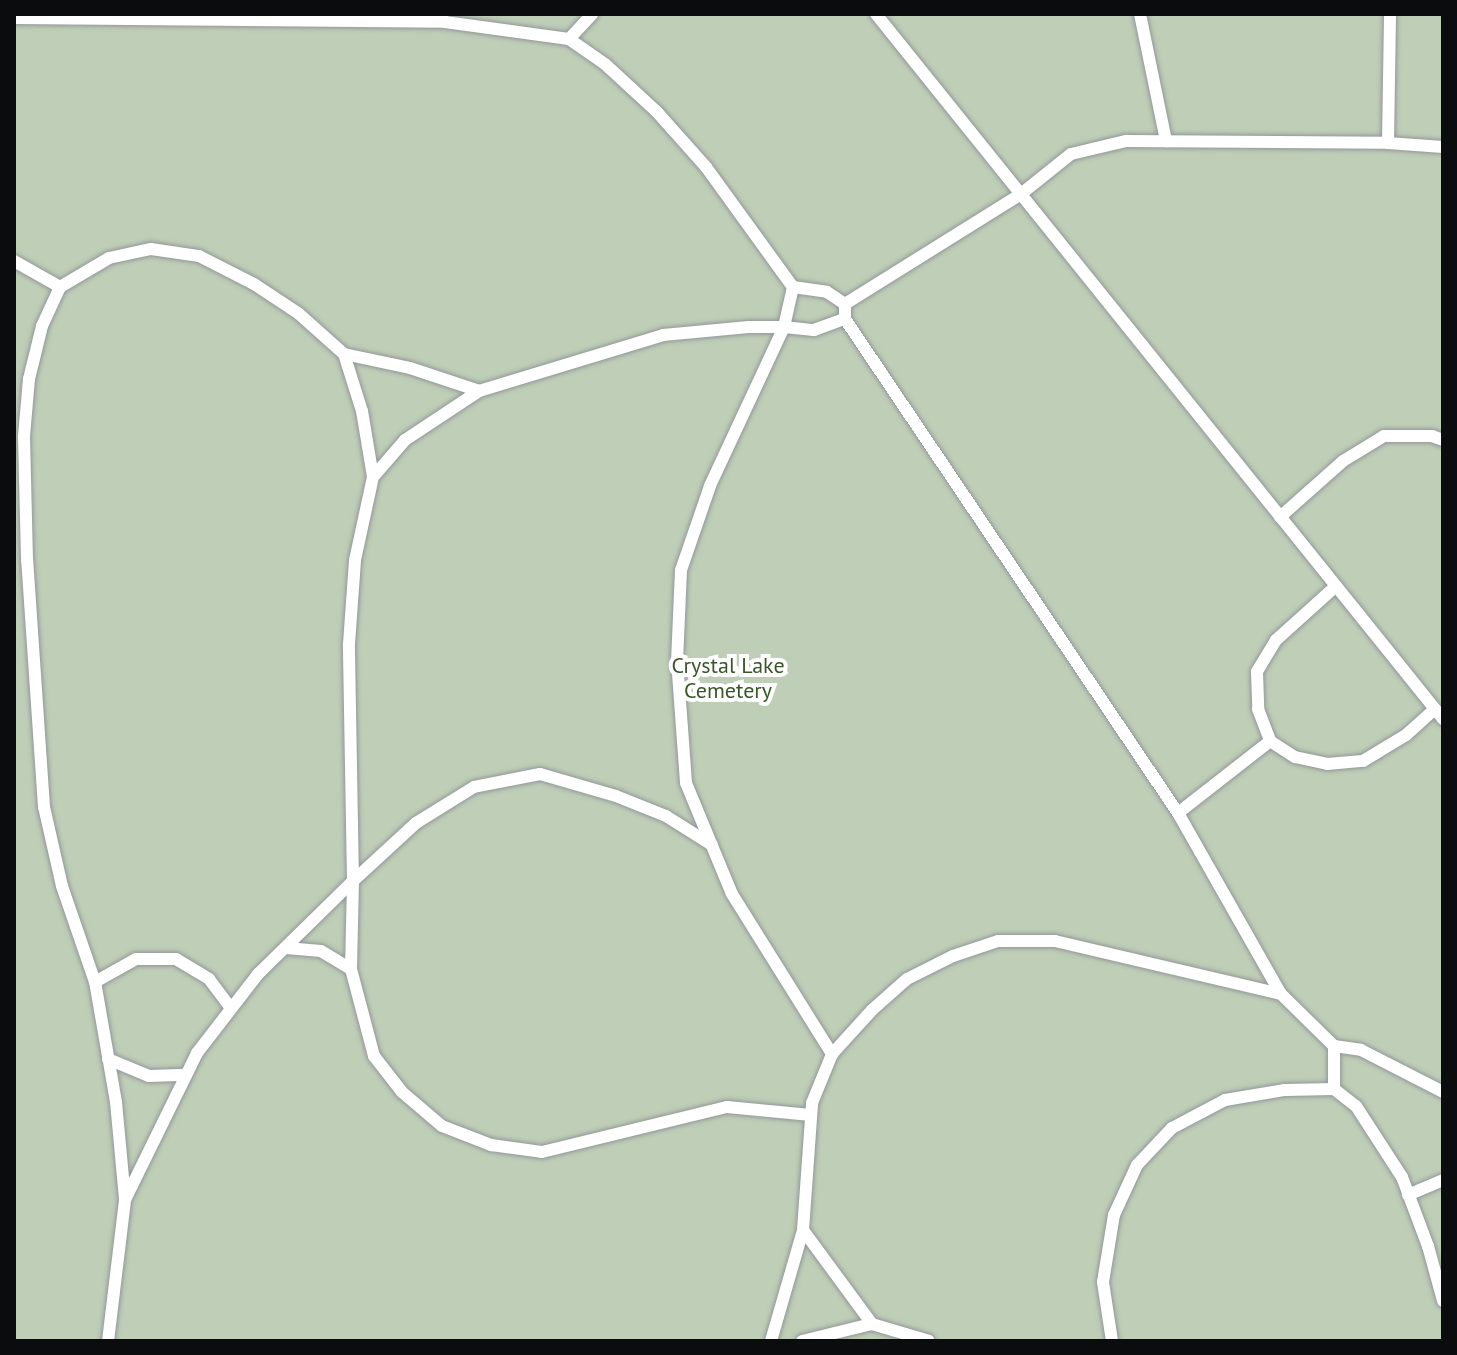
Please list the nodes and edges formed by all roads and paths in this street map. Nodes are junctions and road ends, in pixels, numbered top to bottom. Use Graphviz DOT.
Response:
graph roads {
  1 [pos="592,14"];
  2 [pos="876,14"];
  3 [pos="1140,14"];
  4 [pos="1390,14"];
  5 [pos="89,16"];
  6 [pos="14,18"];
  7 [pos="569,39"];
  8 [pos="1166,141"];
  9 [pos="1388,143"];
  10 [pos="1443,147"];
  11 [pos="1021,194"];
  12 [pos="14,261"];
  13 [pos="60,287"];
  14 [pos="793,287"];
  15 [pos="845,304"];
  16 [pos="845,319"];
  17 [pos="784,327"];
  18 [pos="344,354"];
  19 [pos="479,391"];
  20 [pos="1443,440"];
  21 [pos="373,477"];
  22 [pos="1280,517"];
  23 [pos="1336,586"];
  24 [pos="1439,714"];
  25 [pos="1270,741"];
  26 [pos="1178,813"];
  27 [pos="712,845"];
  28 [pos="353,881"];
  29 [pos="286,948"];
  30 [pos="351,969"];
  31 [pos="95,982"];
  32 [pos="1281,994"];
  33 [pos="231,1008"];
  34 [pos="1334,1046"];
  35 [pos="832,1054"];
  36 [pos="108,1059"];
  37 [pos="186,1075"];
  38 [pos="1334,1089"];
  39 [pos="1443,1092"];
  40 [pos="811,1115"];
  41 [pos="1443,1180"];
  42 [pos="1408,1195"];
  43 [pos="125,1200"];
  44 [pos="803,1230"];
  45 [pos="1443,1301"];
  46 [pos="872,1324"];
  47 [pos="108,1341"];
  48 [pos="771,1341"];
  49 [pos="802,1341"];
  50 [pos="929,1341"];
  51 [pos="1112,1341"];
  1 -- 7 [label="lane"];
  2 -- 11 [label="lane"];
  3 -- 8 [label="lane"];
  4 -- 9 [label="lane"];
  5 -- 6 [label="lane"];
  5 -- 7 [label="lane"];
  7 -- 14 [label="lane"];
  8 -- 9 [label="lane"];
  8 -- 11 [label="lane"];
  9 -- 10 [label="lane"];
  11 -- 15 [label="lane"];
  11 -- 22 [label="lane"];
  12 -- 13 [label="lane"];
  13 -- 18 [label="lane"];
  13 -- 31 [label="lane"];
  14 -- 15 [label="lane"];
  14 -- 17 [label="lane"];
  15 -- 16 [label="lane"];
  16 -- 17 [label="lane"];
  16 -- 26 [label="lane"];
  17 -- 19 [label="lane"];
  17 -- 27 [label="lane"];
  18 -- 19 [label="lane"];
  18 -- 21 [label="lane"];
  19 -- 21 [label="lane"];
  20 -- 22 [label="lane"];
  21 -- 28 [label="lane"];
  22 -- 23 [label="lane"];
  23 -- 24 [label="lane"];
  23 -- 25 [label="lane"];
  24 -- 25 [label="lane"];
  25 -- 26 [label="lane"];
  26 -- 32 [label="lane"];
  27 -- 28 [label="lane"];
  27 -- 35 [label="lane"];
  28 -- 29 [label="lane"];
  28 -- 30 [label="lane"];
  29 -- 30 [label="lane"];
  29 -- 33 [label="lane"];
  30 -- 40 [label="lane"];
  31 -- 33 [label="lane"];
  31 -- 36 [label="lane"];
  32 -- 34 [label="lane"];
  32 -- 35 [label="lane"];
  33 -- 37 [label="lane"];
  34 -- 38 [label="lane"];
  34 -- 39 [label="lane"];
  35 -- 40 [label="lane"];
  36 -- 37 [label="lane"];
  36 -- 43 [label="lane"];
  37 -- 43 [label="lane"];
  38 -- 42 [label="lane"];
  38 -- 51 [label="lane"];
  40 -- 44 [label="lane"];
  41 -- 42 [label="lane"];
  42 -- 45 [label="lane"];
  43 -- 47 [label="lane"];
  44 -- 46 [label="lane"];
  44 -- 48 [label="lane"];
  46 -- 49 [label="lane"];
  46 -- 50 [label="lane"];
}
